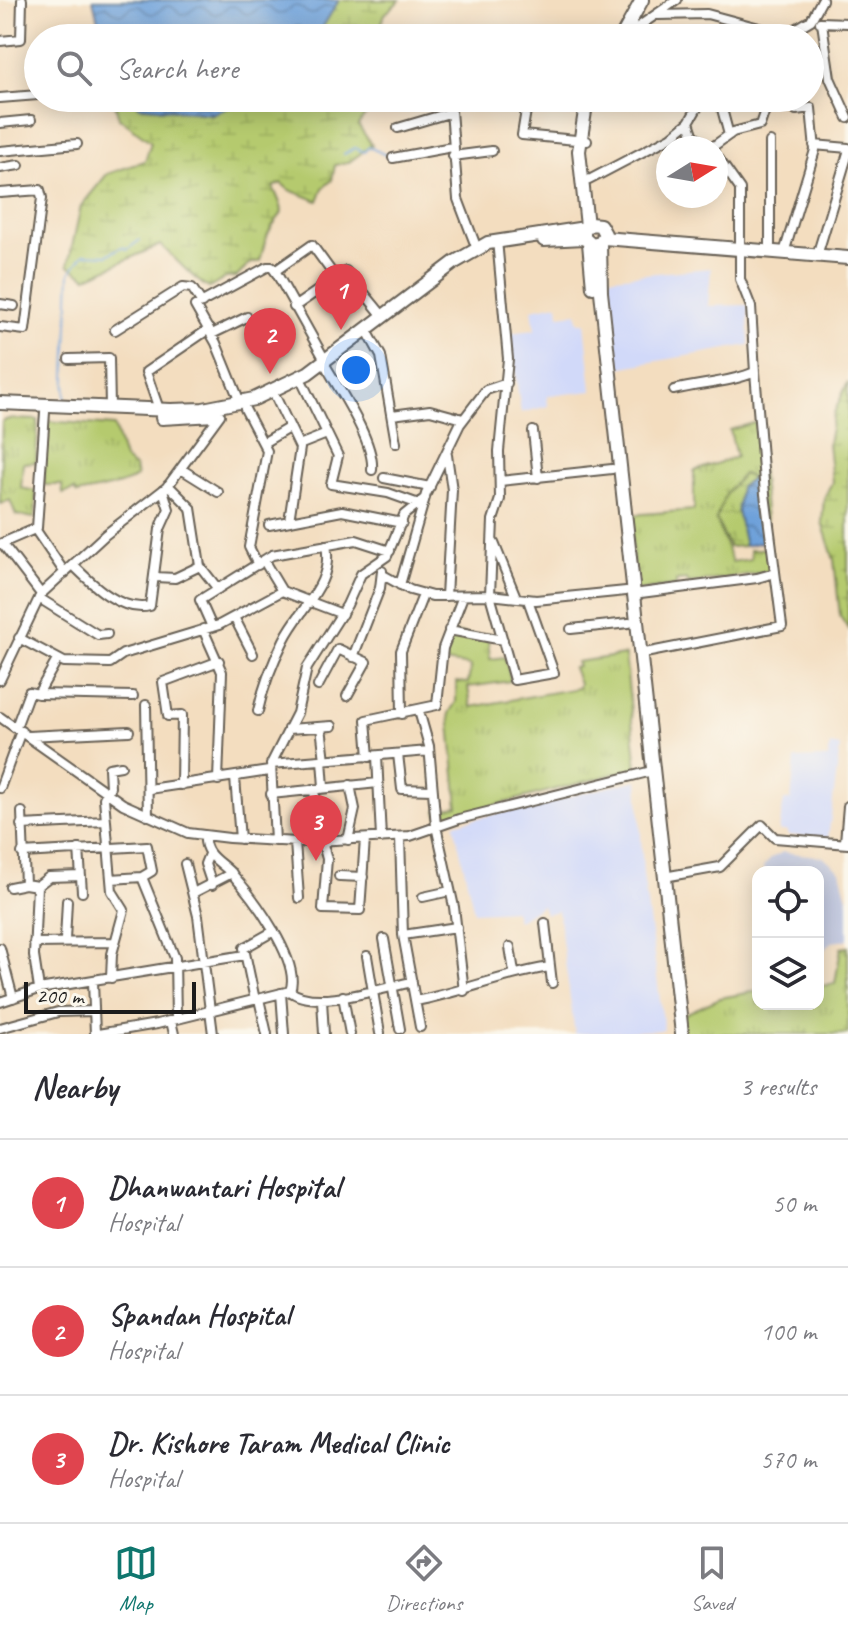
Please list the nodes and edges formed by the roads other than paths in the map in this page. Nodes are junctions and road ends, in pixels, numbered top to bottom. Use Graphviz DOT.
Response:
graph roads {
  1 [pos="22,0"];
  2 [pos="633,0"];
  3 [pos="642,0"];
  4 [pos="677,0"];
  5 [pos="822,0"];
  6 [pos="658,15"];
  7 [pos="811,20"];
  8 [pos="822,23"];
  9 [pos="848,23"];
  10 [pos="623,24"];
  11 [pos="626,24"];
  12 [pos="642,24"];
  13 [pos="742,24"];
  14 [pos="804,24"];
  15 [pos="824,35"];
  16 [pos="0,41"];
  17 [pos="24,96"];
  18 [pos="0,98"];
  19 [pos="526,112"];
  20 [pos="586,112"];
  21 [pos="590,112"];
  22 [pos="695,112"];
  23 [pos="723,112"];
  24 [pos="764,112"];
  25 [pos="811,112"];
  26 [pos="449,113"];
  27 [pos="848,118"];
  28 [pos="31,120"];
  29 [pos="689,122"];
  30 [pos="0,123"];
  31 [pos="398,128"];
  32 [pos="729,135"];
  33 [pos="695,136"];
  34 [pos="583,141"];
  35 [pos="770,142"];
  36 [pos="77,144"];
  37 [pos="814,145"];
  38 [pos="0,151"];
  39 [pos="453,151"];
  40 [pos="492,151"];
  41 [pos="848,151"];
  42 [pos="393,158"];
  43 [pos="19,165"];
  44 [pos="0,168"];
  45 [pos="728,172"];
  46 [pos="589,180"];
  47 [pos="0,193"];
  48 [pos="594,234"];
  49 [pos="498,244"];
  50 [pos="770,245"];
  51 [pos="739,246"];
  52 [pos="477,249"];
  53 [pos="819,249"];
  54 [pos="785,250"];
  55 [pos="848,252"];
  56 [pos="848,258"];
  57 [pos="275,271"];
  58 [pos="336,278"];
  59 [pos="202,303"];
  60 [pos="0,304"];
  61 [pos="14,306"];
  62 [pos="294,307"];
  63 [pos="383,316"];
  64 [pos="247,317"];
  65 [pos="0,328"];
  66 [pos="115,330"];
  67 [pos="210,332"];
  68 [pos="370,336"];
  69 [pos="69,359"];
  70 [pos="326,364"];
  71 [pos="755,372"];
  72 [pos="507,383"];
  73 [pos="303,384"];
  74 [pos="674,390"];
  75 [pos="276,398"];
  76 [pos="0,403"];
  77 [pos="242,406"];
  78 [pos="110,407"];
  79 [pos="159,409"];
  80 [pos="0,410"];
  81 [pos="45,412"];
  82 [pos="220,415"];
  83 [pos="392,415"];
  84 [pos="463,419"];
  85 [pos="290,427"];
  86 [pos="533,431"];
  87 [pos="327,434"];
  88 [pos="263,443"];
  89 [pos="396,443"];
  90 [pos="299,445"];
  91 [pos="447,455"];
  92 [pos="181,469"];
  93 [pos="612,469"];
  94 [pos="372,470"];
  95 [pos="384,478"];
  96 [pos="538,478"];
  97 [pos="500,481"];
  98 [pos="430,487"];
  99 [pos="166,488"];
  100 [pos="218,492"];
  101 [pos="425,498"];
  102 [pos="416,503"];
  103 [pos="289,521"];
  104 [pos="402,523"];
  105 [pos="269,525"];
  106 [pos="35,529"];
  107 [pos="492,539"];
  108 [pos="1,543"];
  109 [pos="326,545"];
  110 [pos="390,551"];
  111 [pos="380,562"];
  112 [pos="261,563"];
  113 [pos="73,565"];
  114 [pos="200,566"];
  115 [pos="65,573"];
  116 [pos="775,573"];
  117 [pos="383,575"];
  118 [pos="155,577"];
  119 [pos="400,585"];
  120 [pos="218,589"];
  121 [pos="282,591"];
  122 [pos="630,593"];
  123 [pos="423,595"];
  124 [pos="490,595"];
  125 [pos="40,596"];
  126 [pos="446,596"];
  127 [pos="463,596"];
  128 [pos="516,597"];
  129 [pos="528,600"];
  130 [pos="311,602"];
  131 [pos="342,614"];
  132 [pos="234,617"];
  133 [pos="629,623"];
  134 [pos="207,628"];
  135 [pos="571,629"];
  136 [pos="449,630"];
  137 [pos="107,634"];
  138 [pos="19,638"];
  139 [pos="503,640"];
  140 [pos="253,654"];
  141 [pos="640,654"];
  142 [pos="353,657"];
  143 [pos="57,660"];
  144 [pos="219,661"];
  145 [pos="2,670"];
  146 [pos="0,680"];
  147 [pos="318,686"];
  148 [pos="38,694"];
  149 [pos="133,696"];
  150 [pos="347,696"];
  151 [pos="146,705"];
  152 [pos="258,711"];
  153 [pos="419,711"];
  154 [pos="402,714"];
  155 [pos="0,717"];
  156 [pos="332,726"];
  157 [pos="321,727"];
  158 [pos="288,729"];
  159 [pos="21,731"];
  160 [pos="129,731"];
  161 [pos="429,751"];
  162 [pos="398,754"];
  163 [pos="373,757"];
  164 [pos="324,760"];
  165 [pos="121,766"];
  166 [pos="270,768"];
  167 [pos="649,771"];
  168 [pos="235,778"];
  169 [pos="218,780"];
  170 [pos="378,783"];
  171 [pos="181,785"];
  172 [pos="350,785"];
  173 [pos="324,787"];
  174 [pos="0,788"];
  175 [pos="149,789"];
  176 [pos="313,789"];
  177 [pos="432,790"];
  178 [pos="271,794"];
  179 [pos="107,795"];
  180 [pos="848,806"];
  181 [pos="22,812"];
  182 [pos="148,816"];
  183 [pos="106,821"];
  184 [pos="21,825"];
  185 [pos="436,826"];
  186 [pos="205,836"];
  187 [pos="400,837"];
  188 [pos="381,838"];
  189 [pos="240,839"];
  190 [pos="365,839"];
  191 [pos="348,840"];
  192 [pos="275,841"];
  193 [pos="325,841"];
  194 [pos="295,842"];
  195 [pos="846,843"];
  196 [pos="79,849"];
  197 [pos="109,849"];
  198 [pos="22,853"];
  199 [pos="209,854"];
  200 [pos="185,864"];
  201 [pos="232,873"];
  202 [pos="81,876"];
  203 [pos="339,876"];
  204 [pos="142,877"];
  205 [pos="363,877"];
  206 [pos="664,877"];
  207 [pos="111,879"];
  208 [pos="25,884"];
  209 [pos="212,885"];
  210 [pos="37,886"];
  211 [pos="10,887"];
  212 [pos="450,891"];
  213 [pos="82,892"];
  214 [pos="193,893"];
  215 [pos="423,897"];
  216 [pos="299,898"];
  217 [pos="67,901"];
  218 [pos="545,923"];
  219 [pos="457,927"];
  220 [pos="274,931"];
  221 [pos="403,935"];
  222 [pos="384,939"];
  223 [pos="65,940"];
  224 [pos="114,942"];
  225 [pos="34,943"];
  226 [pos="510,947"];
  227 [pos="0,948"];
  228 [pos="245,955"];
  229 [pos="367,956"];
  230 [pos="205,962"];
  231 [pos="550,967"];
  232 [pos="174,968"];
  233 [pos="514,972"];
  234 [pos="111,978"];
  235 [pos="93,981"];
  236 [pos="412,982"];
  237 [pos="552,983"];
  238 [pos="392,986"];
  239 [pos="39,989"];
  240 [pos="373,990"];
  241 [pos="464,991"];
  242 [pos="286,992"];
  243 [pos="343,996"];
  244 [pos="13,998"];
  245 [pos="257,999"];
  246 [pos="322,1000"];
  247 [pos="416,1001"];
  248 [pos="0,1002"];
  249 [pos="94,1011"];
  250 [pos="212,1011"];
  251 [pos="174,1020"];
  252 [pos="420,1027"];
  253 [pos="3,1029"];
  254 [pos="400,1029"];
  255 [pos="380,1033"];
  256 [pos="96,1034"];
  257 [pos="174,1034"];
  258 [pos="213,1034"];
  259 [pos="267,1034"];
  260 [pos="284,1034"];
  261 [pos="324,1034"];
  262 [pos="350,1034"];
  263 [pos="674,1034"];
  264 [pos="682,1034"];
  1 -- 16 [label="street"];
  2 -- 10 [label="highway"];
  3 -- 11 [label="highway"];
  4 -- 6 [label="street"];
  5 -- 7 [label="street"];
  6 -- 12 [label="street"];
  6 -- 13 [label="street"];
  7 -- 8 [label="street"];
  7 -- 14 [label="street"];
  8 -- 9 [label="street"];
  15 -- 27 [label="street"];
  17 -- 18 [label="street"];
  19 -- 34 [label="street"];
  20 -- 34 [label="highway"];
  21 -- 34 [label="highway"];
  22 -- 29 [label="street"];
  23 -- 32 [label="street"];
  24 -- 32 [label="street"];
  25 -- 37 [label="street"];
  26 -- 31 [label="street"];
  26 -- 39 [label="street"];
  28 -- 30 [label="street"];
  29 -- 33 [label="street"];
  29 -- 46 [label="street"];
  34 -- 46 [label="highway"];
  34 -- 48 [label="highway"];
  35 -- 50 [label="street"];
  36 -- 38 [label="street"];
  37 -- 41 [label="street"];
  37 -- 54 [label="street"];
  39 -- 40 [label="street"];
  39 -- 42 [label="street"];
  39 -- 52 [label="street"];
  41 -- 53 [label="street"];
  43 -- 44 [label="street"];
  45 -- 51 [label="street"];
  46 -- 48 [label="highway"];
  47 -- 65 [label="street"];
  48 -- 49 [label="highway"];
  48 -- 51 [label="highway"];
  48 -- 93 [label="highway"];
  48 -- 122 [label="highway"];
  49 -- 52 [label="highway"];
  49 -- 68 [label="highway"];
  49 -- 72 [label="street"];
  50 -- 51 [label="highway"];
  50 -- 54 [label="highway"];
  51 -- 54 [label="highway"];
  51 -- 71 [label="street"];
  52 -- 63 [label="highway"];
  53 -- 54 [label="highway"];
  53 -- 55 [label="highway"];
  54 -- 56 [label="highway"];
  57 -- 58 [label="street"];
  57 -- 59 [label="street"];
  57 -- 62 [label="street"];
  58 -- 62 [label="street"];
  58 -- 63 [label="street"];
  59 -- 66 [label="street"];
  59 -- 67 [label="street"];
  60 -- 61 [label="street"];
  62 -- 70 [label="street"];
  63 -- 70 [label="highway"];
  64 -- 67 [label="street"];
  67 -- 77 [label="street"];
  67 -- 79 [label="street"];
  68 -- 70 [label="highway"];
  68 -- 83 [label="street"];
  69 -- 78 [label="street"];
  70 -- 73 [label="highway"];
  70 -- 77 [label="highway"];
  70 -- 94 [label="street"];
  71 -- 74 [label="street"];
  71 -- 116 [label="street"];
  72 -- 84 [label="street"];
  72 -- 97 [label="street"];
  73 -- 75 [label="highway"];
  73 -- 87 [label="street"];
  75 -- 77 [label="highway"];
  75 -- 85 [label="street"];
  76 -- 78 [label="highway"];
  77 -- 79 [label="highway"];
  77 -- 82 [label="highway"];
  77 -- 88 [label="street"];
  78 -- 79 [label="highway"];
  80 -- 81 [label="highway"];
  81 -- 82 [label="highway"];
  81 -- 106 [label="street"];
  82 -- 92 [label="street"];
  83 -- 84 [label="street"];
  83 -- 89 [label="street"];
  84 -- 91 [label="street"];
  85 -- 88 [label="street"];
  85 -- 90 [label="street"];
  86 -- 96 [label="street"];
  87 -- 90 [label="street"];
  87 -- 102 [label="street"];
  88 -- 112 [label="street"];
  90 -- 103 [label="street"];
  91 -- 98 [label="street"];
  91 -- 126 [label="street"];
  92 -- 99 [label="street"];
  92 -- 100 [label="street"];
  93 -- 96 [label="street"];
  93 -- 122 [label="highway"];
  95 -- 98 [label="street"];
  96 -- 97 [label="street"];
  97 -- 107 [label="street"];
  98 -- 101 [label="street"];
  99 -- 113 [label="street"];
  99 -- 114 [label="street"];
  99 -- 118 [label="street"];
  101 -- 102 [label="street"];
  101 -- 119 [label="street"];
  102 -- 104 [label="street"];
  103 -- 104 [label="street"];
  103 -- 105 [label="street"];
  104 -- 110 [label="street"];
  106 -- 108 [label="street"];
  106 -- 115 [label="street"];
  107 -- 124 [label="street"];
  107 -- 128 [label="street"];
  108 -- 125 [label="street"];
  109 -- 110 [label="street"];
  109 -- 112 [label="street"];
  109 -- 130 [label="street"];
  110 -- 111 [label="street"];
  111 -- 117 [label="street"];
  111 -- 131 [label="street"];
  112 -- 120 [label="street"];
  112 -- 121 [label="street"];
  113 -- 115 [label="street"];
  113 -- 118 [label="street"];
  114 -- 118 [label="street"];
  114 -- 120 [label="street"];
  115 -- 125 [label="street"];
  116 -- 122 [label="street"];
  116 -- 141 [label="street"];
  117 -- 119 [label="street"];
  117 -- 142 [label="street"];
  119 -- 123 [label="street"];
  120 -- 134 [label="street"];
  121 -- 130 [label="street"];
  121 -- 132 [label="street"];
  122 -- 129 [label="street"];
  122 -- 133 [label="highway"];
  122 -- 141 [label="highway"];
  123 -- 126 [label="street"];
  123 -- 154 [label="street"];
  124 -- 127 [label="street"];
  124 -- 128 [label="street"];
  124 -- 139 [label="street"];
  125 -- 137 [label="street"];
  125 -- 138 [label="street"];
  126 -- 127 [label="street"];
  127 -- 136 [label="street"];
  128 -- 129 [label="street"];
  129 -- 139 [label="street"];
  130 -- 131 [label="street"];
  130 -- 152 [label="street"];
  131 -- 158 [label="street"];
  132 -- 134 [label="street"];
  132 -- 140 [label="street"];
  133 -- 135 [label="street"];
  133 -- 167 [label="highway"];
  134 -- 143 [label="street"];
  134 -- 144 [label="street"];
  136 -- 139 [label="street"];
  136 -- 153 [label="street"];
  138 -- 143 [label="street"];
  138 -- 145 [label="street"];
  141 -- 167 [label="highway"];
  142 -- 147 [label="street"];
  142 -- 150 [label="street"];
  143 -- 148 [label="street"];
  144 -- 169 [label="street"];
  144 -- 171 [label="street"];
  145 -- 146 [label="street"];
  148 -- 149 [label="street"];
  148 -- 159 [label="street"];
  151 -- 175 [label="street"];
  153 -- 154 [label="street"];
  153 -- 161 [label="street"];
  154 -- 163 [label="street"];
  155 -- 159 [label="street"];
  156 -- 157 [label="street"];
  157 -- 158 [label="street"];
  157 -- 164 [label="street"];
  158 -- 166 [label="street"];
  159 -- 160 [label="street"];
  159 -- 174 [label="street"];
  159 -- 179 [label="street"];
  161 -- 162 [label="street"];
  161 -- 177 [label="street"];
  162 -- 163 [label="street"];
  162 -- 177 [label="street"];
  163 -- 164 [label="street"];
  163 -- 170 [label="street"];
  164 -- 166 [label="street"];
  164 -- 173 [label="street"];
  165 -- 179 [label="street"];
  166 -- 168 [label="street"];
  166 -- 178 [label="street"];
  167 -- 185 [label="street"];
  167 -- 206 [label="highway"];
  167 -- 263 [label="highway"];
  168 -- 169 [label="street"];
  168 -- 189 [label="street"];
  169 -- 171 [label="street"];
  170 -- 172 [label="street"];
  170 -- 188 [label="street"];
  171 -- 175 [label="street"];
  172 -- 173 [label="street"];
  172 -- 191 [label="street"];
  173 -- 176 [label="street"];
  175 -- 182 [label="street"];
  176 -- 178 [label="street"];
  176 -- 193 [label="street"];
  177 -- 185 [label="street"];
  178 -- 192 [label="street"];
  179 -- 182 [label="street"];
  179 -- 183 [label="street"];
  180 -- 195 [label="street"];
  181 -- 184 [label="street"];
  182 -- 186 [label="street"];
  183 -- 184 [label="street"];
  183 -- 197 [label="street"];
  184 -- 198 [label="street"];
  185 -- 187 [label="street"];
  185 -- 212 [label="street"];
  186 -- 189 [label="street"];
  186 -- 199 [label="street"];
  187 -- 188 [label="street"];
  187 -- 221 [label="street"];
  188 -- 190 [label="street"];
  189 -- 192 [label="street"];
  190 -- 191 [label="street"];
  190 -- 205 [label="street"];
  191 -- 193 [label="street"];
  192 -- 194 [label="street"];
  193 -- 194 [label="street"];
  193 -- 205 [label="street"];
  194 -- 216 [label="street"];
  195 -- 206 [label="street"];
  196 -- 197 [label="street"];
  196 -- 198 [label="street"];
  196 -- 202 [label="street"];
  197 -- 204 [label="street"];
  197 -- 207 [label="street"];
  198 -- 208 [label="street"];
  199 -- 201 [label="street"];
  199 -- 209 [label="street"];
  200 -- 214 [label="street"];
  201 -- 209 [label="street"];
  201 -- 220 [label="street"];
  202 -- 210 [label="street"];
  202 -- 213 [label="street"];
  203 -- 205 [label="street"];
  204 -- 207 [label="street"];
  204 -- 232 [label="street"];
  206 -- 264 [label="highway"];
  207 -- 224 [label="street"];
  208 -- 210 [label="street"];
  208 -- 211 [label="street"];
  209 -- 214 [label="street"];
  210 -- 225 [label="street"];
  212 -- 215 [label="street"];
  212 -- 219 [label="street"];
  214 -- 230 [label="street"];
  217 -- 223 [label="street"];
  218 -- 231 [label="street"];
  219 -- 221 [label="street"];
  219 -- 241 [label="street"];
  220 -- 228 [label="street"];
  220 -- 242 [label="street"];
  221 -- 236 [label="street"];
  222 -- 238 [label="street"];
  223 -- 224 [label="street"];
  223 -- 225 [label="street"];
  224 -- 234 [label="street"];
  225 -- 239 [label="street"];
  226 -- 233 [label="street"];
  227 -- 244 [label="street"];
  228 -- 230 [label="street"];
  228 -- 245 [label="street"];
  229 -- 240 [label="street"];
  230 -- 232 [label="street"];
  230 -- 250 [label="street"];
  231 -- 233 [label="street"];
  231 -- 237 [label="street"];
  232 -- 234 [label="street"];
  232 -- 251 [label="street"];
  233 -- 241 [label="street"];
  234 -- 235 [label="street"];
  235 -- 239 [label="street"];
  235 -- 249 [label="street"];
  236 -- 238 [label="street"];
  236 -- 247 [label="street"];
  238 -- 240 [label="street"];
  238 -- 254 [label="street"];
  239 -- 244 [label="street"];
  240 -- 243 [label="street"];
  240 -- 255 [label="street"];
  241 -- 247 [label="street"];
  242 -- 245 [label="street"];
  242 -- 246 [label="street"];
  242 -- 260 [label="street"];
  243 -- 246 [label="street"];
  243 -- 262 [label="street"];
  244 -- 248 [label="street"];
  245 -- 250 [label="street"];
  245 -- 259 [label="street"];
  246 -- 261 [label="street"];
  247 -- 252 [label="street"];
  249 -- 253 [label="street"];
  249 -- 256 [label="street"];
  250 -- 251 [label="street"];
  250 -- 258 [label="street"];
  251 -- 256 [label="street"];
  251 -- 257 [label="street"];
}
